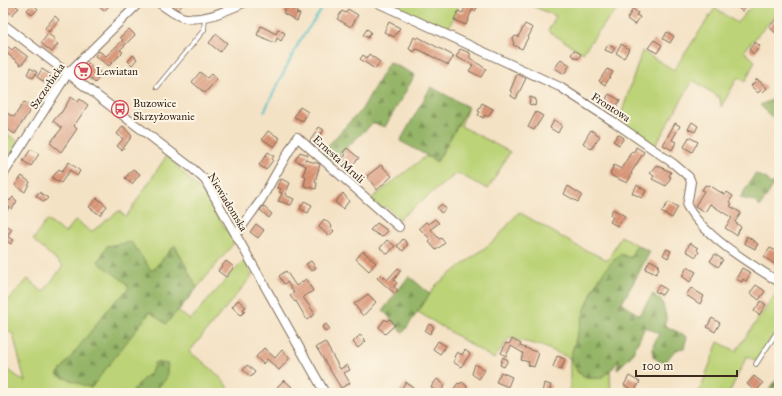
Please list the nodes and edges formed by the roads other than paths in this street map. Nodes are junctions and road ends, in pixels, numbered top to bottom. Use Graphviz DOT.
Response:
graph roads {
  1 [pos="139,3"];
  2 [pos="159,3"];
  3 [pos="244,3"];
  4 [pos="378,3"];
  5 [pos="205,17"];
  6 [pos="3,24"];
  7 [pos="68,73"];
  8 [pos="157,87"];
  9 [pos="3,175"];
  10 [pos="399,227"];
  11 [pos="236,236"];
  12 [pos="779,282"];
  13 [pos="779,329"];
  14 [pos="756,364"];
  15 [pos="325,393"];
  1 -- 7 [label="street, Szczerbicka"];
  2 -- 5 [label="street"];
  3 -- 5 [label="street"];
  4 -- 12 [label="street, Frontowa"];
  5 -- 8 [label="lane"];
  6 -- 7 [label="street, Niewiadomska"];
  7 -- 9 [label="street, Szczerbicka"];
  7 -- 11 [label="street, Niewiadomska"];
  10 -- 11 [label="street, Ernesta Mruli"];
  11 -- 15 [label="street, Niewiadomska"];
  13 -- 14 [label="lane"];
}
